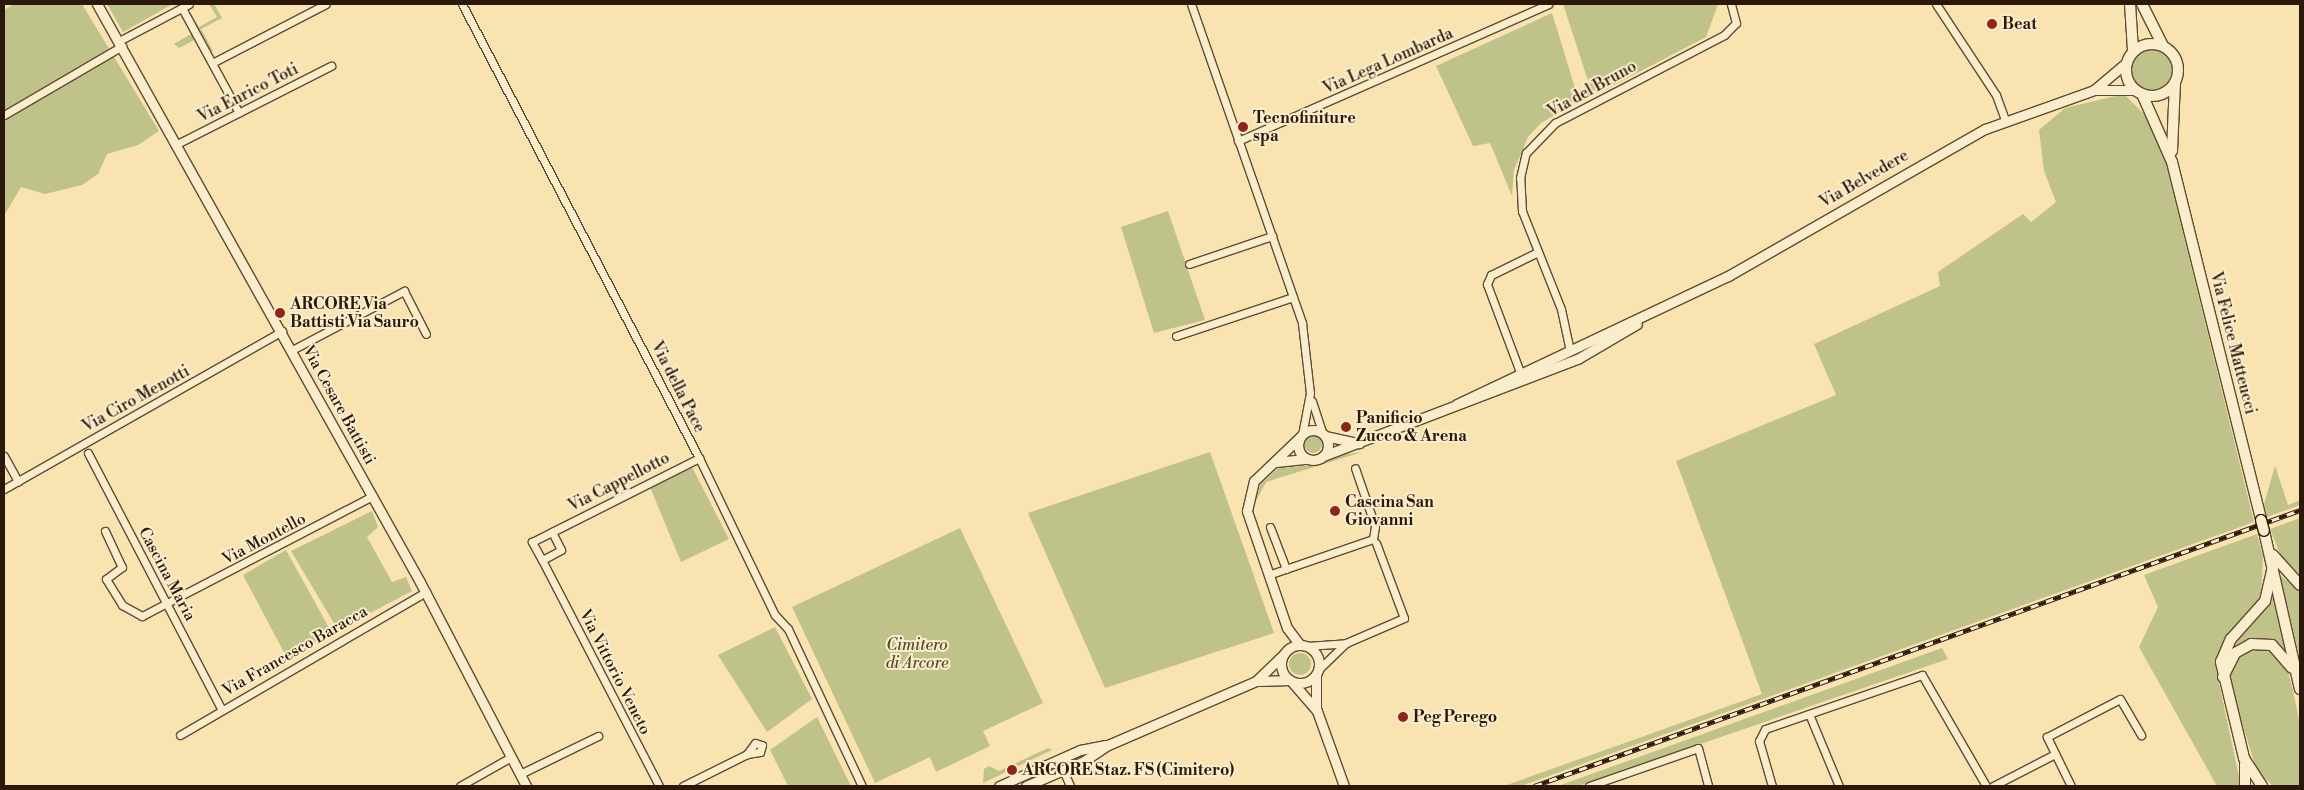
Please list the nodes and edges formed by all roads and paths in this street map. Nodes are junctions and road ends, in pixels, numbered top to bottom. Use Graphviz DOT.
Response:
graph roads {
  1 [pos="97,4"];
  2 [pos="189,4"];
  3 [pos="326,4"];
  4 [pos="462,4"];
  5 [pos="1191,4"];
  6 [pos="1548,4"];
  7 [pos="1731,4"];
  8 [pos="1936,4"];
  9 [pos="2130,4"];
  10 [pos="2142,4"];
  11 [pos="182,8"];
  12 [pos="120,44"];
  13 [pos="2163,46"];
  14 [pos="2133,52"];
  15 [pos="2127,62"];
  16 [pos="212,63"];
  17 [pos="331,66"];
  18 [pos="2175,83"];
  19 [pos="2094,90"];
  20 [pos="2139,92"];
  21 [pos="239,113"];
  22 [pos="4,115"];
  23 [pos="2005,120"];
  24 [pos="1238,141"];
  25 [pos="177,144"];
  26 [pos="2172,162"];
  27 [pos="1272,236"];
  28 [pos="1536,253"];
  29 [pos="1189,264"];
  30 [pos="1293,296"];
  31 [pos="1656,311"];
  32 [pos="282,331"];
  33 [pos="426,334"];
  34 [pos="1176,336"];
  35 [pos="1610,341"];
  36 [pos="292,350"];
  37 [pos="1570,351"];
  38 [pos="1520,372"];
  39 [pos="1538,373"];
  40 [pos="1504,387"];
  41 [pos="1310,393"];
  42 [pos="1457,404"];
  43 [pos="1324,435"];
  44 [pos="1301,436"];
  45 [pos="1365,443"];
  46 [pos="88,453"];
  47 [pos="4,456"];
  48 [pos="1323,456"];
  49 [pos="699,458"];
  50 [pos="1309,459"];
  51 [pos="1275,462"];
  52 [pos="1355,468"];
  53 [pos="18,481"];
  54 [pos="4,489"];
  55 [pos="373,496"];
  56 [pos="1270,526"];
  57 [pos="104,531"];
  58 [pos="552,532"];
  59 [pos="1376,543"];
  60 [pos="2270,550"];
  61 [pos="542,560"];
  62 [pos="2273,567"];
  63 [pos="1286,569"];
  64 [pos="547,570"];
  65 [pos="1268,575"];
  66 [pos="2300,586"];
  67 [pos="426,592"];
  68 [pos="168,606"];
  69 [pos="1287,628"];
  70 [pos="1346,644"];
  71 [pos="1303,645"];
  72 [pos="1283,654"];
  73 [pos="1317,672"];
  74 [pos="2222,680"];
  75 [pos="1256,681"];
  76 [pos="1291,681"];
  77 [pos="2300,689"];
  78 [pos="221,709"];
  79 [pos="1316,711"];
  80 [pos="1809,714"];
  81 [pos="180,735"];
  82 [pos="2141,735"];
  83 [pos="598,736"];
  84 [pos="1108,745"];
  85 [pos="747,754"];
  86 [pos="2055,754"];
  87 [pos="511,757"];
  88 [pos="2244,758"];
  89 [pos="1063,770"];
  90 [pos="520,774"];
  91 [pos="460,786"];
  92 [pos="526,786"];
  93 [pos="659,786"];
  94 [pos="683,786"];
  95 [pos="862,786"];
  96 [pos="999,786"];
  97 [pos="1026,786"];
  98 [pos="1070,786"];
  99 [pos="1344,786"];
  100 [pos="1589,786"];
  101 [pos="1708,786"];
  102 [pos="1772,786"];
  103 [pos="1839,786"];
  104 [pos="1986,786"];
  105 [pos="1993,786"];
  106 [pos="2071,786"];
  107 [pos="2245,786"];
  108 [pos="2262,786"];
  1 -- 12 [label="street, Via Cesare Battisti"];
  2 -- 11 [label="street"];
  3 -- 16 [label="street"];
  4 -- 49 [label="street, Via della Pace"];
  5 -- 24 [label="street"];
  6 -- 24 [label="street, Via Lega Lombarda"];
  7 -- 28 [label="street, Via del Bruno"];
  8 -- 23 [label="street"];
  9 -- 14 [label="main road"];
  10 -- 13 [label="main road, Via Felice Matteucci"];
  11 -- 12 [label="street"];
  11 -- 16 [label="street"];
  12 -- 22 [label="street"];
  12 -- 25 [label="street, Via Cesare Battisti"];
  13 -- 14 [label="main road"];
  13 -- 18 [label="main road, Via Felice Matteucci"];
  14 -- 15 [label="main road"];
  15 -- 19 [label="street, Via Belvedere"];
  15 -- 20 [label="main road, Via Felice Matteucci"];
  16 -- 21 [label="street"];
  17 -- 21 [label="street, Via Enrico Toti"];
  18 -- 20 [label="main road"];
  18 -- 26 [label="main road, Via Felice Matteucci"];
  19 -- 20 [label="street, Via Belvedere"];
  19 -- 23 [label="street, Via Belvedere"];
  20 -- 26 [label="main road, Via Felice Matteucci"];
  21 -- 25 [label="street, Via Enrico Toti"];
  23 -- 31 [label="street, Via Belvedere"];
  24 -- 27 [label="street"];
  25 -- 32 [label="street, Via Cesare Battisti"];
  26 -- 60 [label="main road, Via Felice Matteucci, bridge"];
  27 -- 29 [label="street"];
  27 -- 30 [label="street"];
  28 -- 37 [label="street, Via del Bruno"];
  28 -- 38 [label="street"];
  30 -- 34 [label="street"];
  30 -- 41 [label="street"];
  31 -- 35 [label="street, Via Belvedere"];
  31 -- 37 [label="street, Via Belvedere"];
  32 -- 36 [label="street, Via Cesare Battisti"];
  32 -- 53 [label="street, Via Ciro Menotti"];
  33 -- 36 [label="street"];
  35 -- 37 [label="street"];
  35 -- 39 [label="street, Via Belvedere"];
  36 -- 55 [label="street, Via Cesare Battisti"];
  37 -- 38 [label="street, Via Belvedere"];
  37 -- 39 [label="street"];
  38 -- 40 [label="street, Via Belvedere"];
  38 -- 42 [label="street, Via Belvedere"];
  39 -- 40 [label="street, Via Belvedere"];
  40 -- 42 [label="street, Via Belvedere"];
  41 -- 43 [label="street"];
  41 -- 44 [label="street"];
  42 -- 45 [label="street, Via Belvedere"];
  43 -- 44 [label="street"];
  43 -- 45 [label="street"];
  43 -- 48 [label="street"];
  44 -- 50 [label="street"];
  44 -- 51 [label="street"];
  45 -- 48 [label="street, Via Belvedere"];
  46 -- 68 [label="street, Cascina Maria"];
  47 -- 53 [label="street"];
  48 -- 50 [label="street"];
  49 -- 58 [label="street, Via Cappellotto"];
  49 -- 95 [label="street, Via della Pace"];
  50 -- 51 [label="street"];
  51 -- 65 [label="street"];
  52 -- 63 [label="street"];
  53 -- 54 [label="street, Via Ciro Menotti"];
  55 -- 67 [label="street, Via Cesare Battisti"];
  55 -- 68 [label="street, Via Montello"];
  56 -- 63 [label="street"];
  57 -- 68 [label="street, Via Montello"];
  58 -- 61 [label="street"];
  58 -- 61 [label="street, Via Cappellotto"];
  59 -- 70 [label="street"];
  60 -- 62 [label="main road"];
  60 -- 66 [label="main road"];
  61 -- 64 [label="street, Via Cappellotto"];
  62 -- 74 [label="main road"];
  62 -- 77 [label="main road"];
  63 -- 65 [label="street"];
  64 -- 93 [label="street, Via Vittorio Veneto"];
  65 -- 69 [label="street"];
  67 -- 78 [label="street, Via Francesco Baracca"];
  67 -- 87 [label="street, Via Cesare Battisti"];
  68 -- 78 [label="street, Cascina Maria"];
  69 -- 71 [label="street"];
  69 -- 72 [label="street"];
  70 -- 71 [label="street"];
  70 -- 73 [label="street"];
  71 -- 72 [label="street"];
  71 -- 73 [label="street"];
  72 -- 75 [label="street"];
  72 -- 76 [label="street"];
  73 -- 76 [label="street"];
  73 -- 79 [label="street"];
  74 -- 77 [label="main road"];
  74 -- 88 [label="main road"];
  75 -- 76 [label="street"];
  75 -- 84 [label="street"];
  76 -- 79 [label="street"];
  78 -- 81 [label="street, Via Francesco Baracca"];
  79 -- 99 [label="street"];
  80 -- 102 [label="street"];
  80 -- 103 [label="street"];
  80 -- 104 [label="street"];
  82 -- 86 [label="street"];
  83 -- 90 [label="street"];
  84 -- 89 [label="street"];
  84 -- 96 [label="street"];
  85 -- 94 [label="street"];
  86 -- 105 [label="street"];
  86 -- 106 [label="street"];
  87 -- 90 [label="street, Via Cesare Battisti"];
  87 -- 91 [label="street"];
  88 -- 107 [label="main road"];
  88 -- 108 [label="main road"];
  89 -- 97 [label="street"];
  89 -- 98 [label="street"];
  90 -- 92 [label="street, Via Cesare Battisti"];
  100 -- 101 [label="street"];
}
